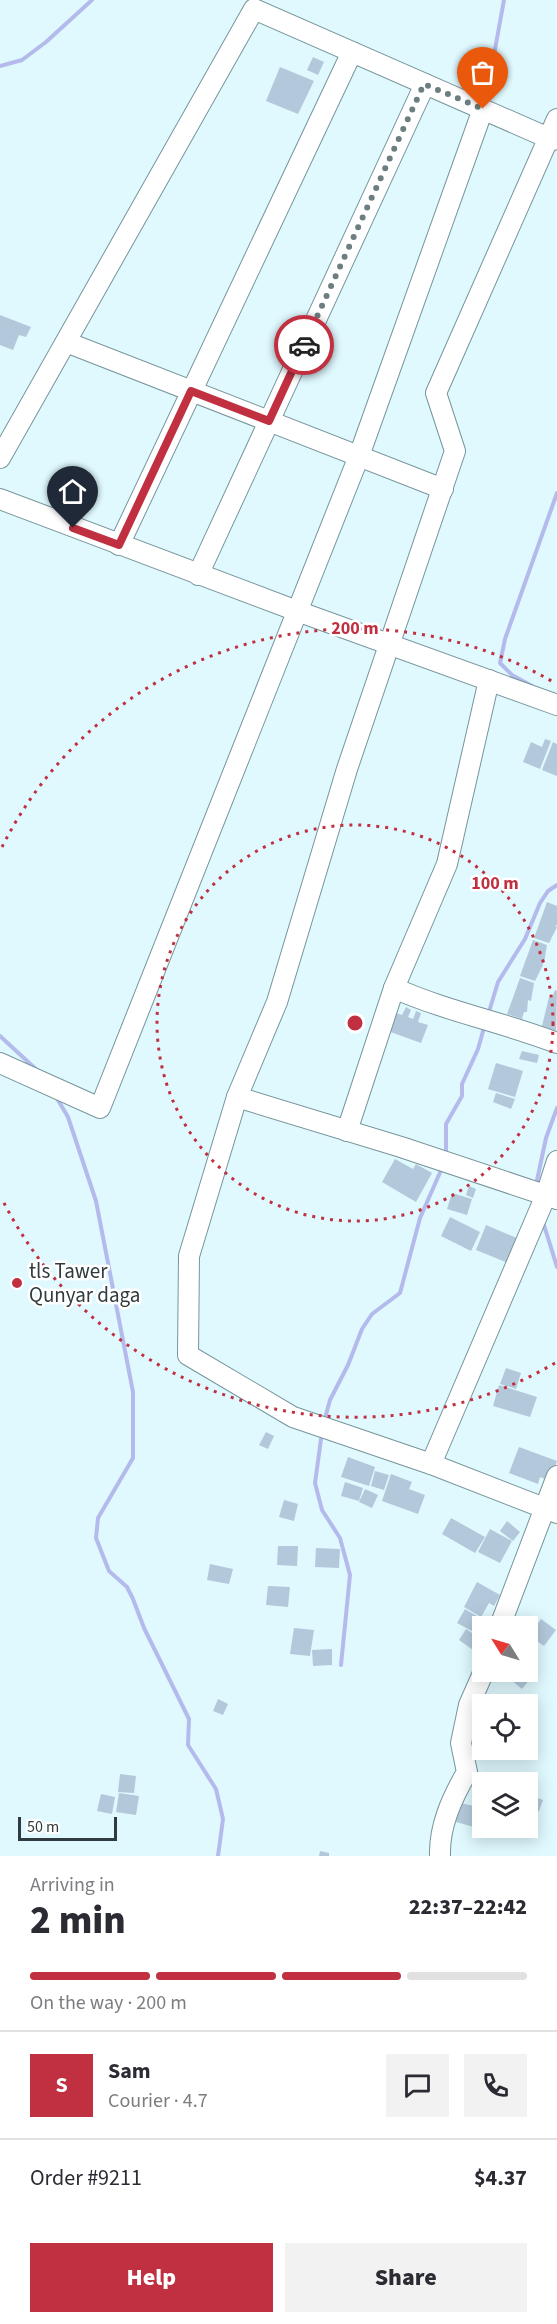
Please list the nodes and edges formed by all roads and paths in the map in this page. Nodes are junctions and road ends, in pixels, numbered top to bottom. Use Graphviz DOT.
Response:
graph roads {
  1 [pos="352,52"];
  2 [pos="424,84"];
  3 [pos="483,109"];
  4 [pos="557,119"];
  5 [pos="551,139"];
  6 [pos="66,342"];
  7 [pos="191,391"];
  8 [pos="269,421"];
  9 [pos="359,456"];
  10 [pos="0,458"];
  11 [pos="443,489"];
  12 [pos="0,499"];
  13 [pos="119,545"];
  14 [pos="198,575"];
  15 [pos="297,611"];
  16 [pos="390,643"];
  17 [pos="489,680"];
  18 [pos="557,705"];
  19 [pos="394,988"];
  20 [pos="557,1043"];
  21 [pos="0,1063"];
  22 [pos="237,1097"];
  23 [pos="347,1131"];
  24 [pos="557,1161"];
  25 [pos="552,1197"];
  26 [pos="431,1464"];
  27 [pos="557,1476"];
  28 [pos="550,1510"];
  29 [pos="504,1616"];
  30 [pos="479,1682"];
  31 [pos="440,1856"];
  1 -- 2 [label="street"];
  1 -- 6 [label="street"];
  1 -- 7 [label="street"];
  2 -- 3 [label="street"];
  2 -- 8 [label="street"];
  3 -- 5 [label="street"];
  3 -- 9 [label="street"];
  4 -- 5 [label="street"];
  5 -- 11 [label="street"];
  6 -- 7 [label="street"];
  6 -- 10 [label="street"];
  7 -- 8 [label="street"];
  7 -- 13 [label="street"];
  8 -- 9 [label="street"];
  8 -- 14 [label="street"];
  9 -- 11 [label="street"];
  9 -- 15 [label="street"];
  11 -- 16 [label="street"];
  12 -- 13 [label="street"];
  13 -- 14 [label="street"];
  14 -- 15 [label="street"];
  15 -- 16 [label="street"];
  15 -- 21 [label="street"];
  16 -- 17 [label="street"];
  16 -- 22 [label="street"];
  17 -- 18 [label="street"];
  17 -- 19 [label="street"];
  19 -- 20 [label="street"];
  19 -- 23 [label="street"];
  22 -- 23 [label="street"];
  22 -- 26 [label="street"];
  23 -- 25 [label="street"];
  24 -- 25 [label="street"];
  25 -- 26 [label="street"];
  26 -- 28 [label="street"];
  27 -- 28 [label="street"];
  28 -- 29 [label="street"];
  30 -- 31 [label="street"];
}
